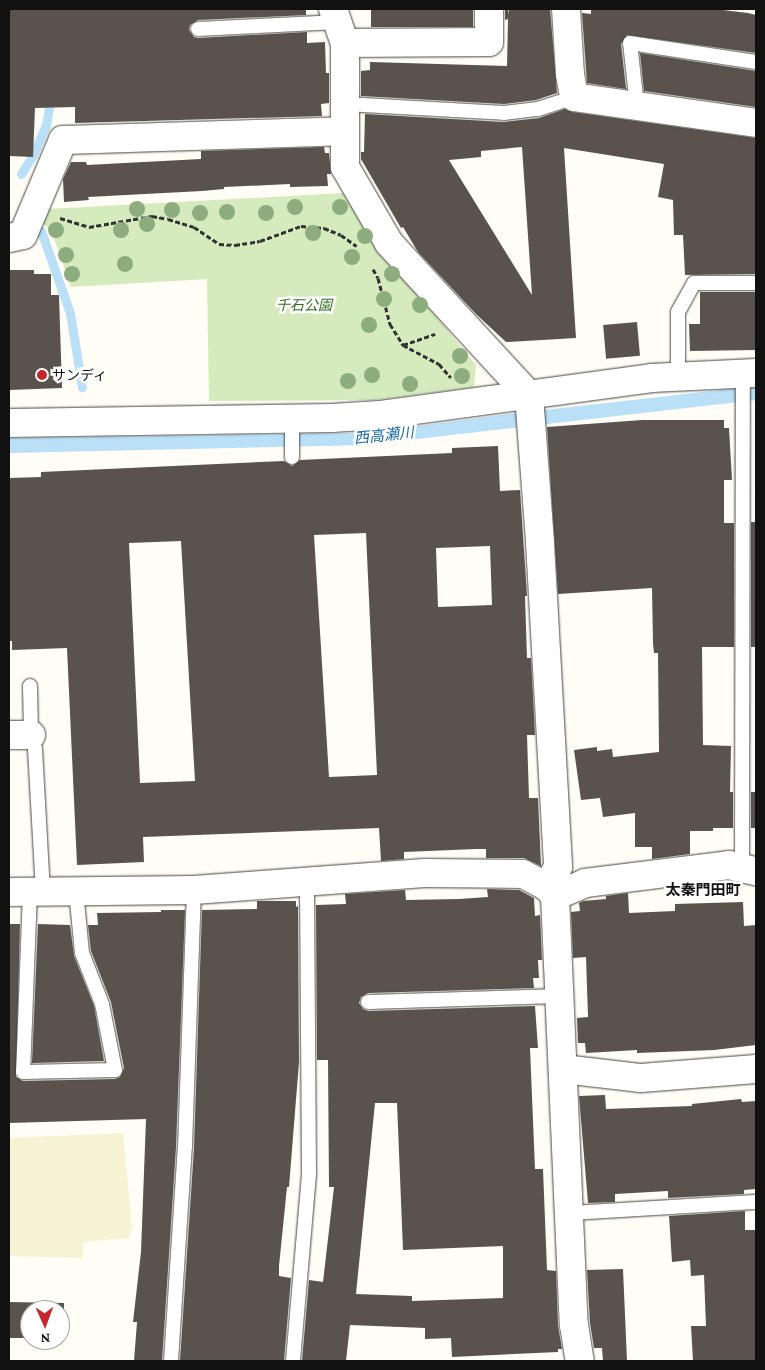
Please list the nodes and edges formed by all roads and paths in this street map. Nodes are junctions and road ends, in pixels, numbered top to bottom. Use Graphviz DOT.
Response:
graph roads {
  1 [pos="489,9"];
  2 [pos="566,9"];
  3 [pos="339,25"];
  4 [pos="198,29"];
  5 [pos="756,62"];
  6 [pos="574,97"];
  7 [pos="344,104"];
  8 [pos="637,106"];
  9 [pos="756,123"];
  10 [pos="345,131"];
  11 [pos="34,207"];
  12 [pos="9,238"];
  13 [pos="363,250"];
  14 [pos="370,264"];
  15 [pos="756,283"];
  16 [pos="678,377"];
  17 [pos="748,377"];
  18 [pos="455,382"];
  19 [pos="531,410"];
  20 [pos="292,422"];
  21 [pos="9,423"];
  22 [pos="292,456"];
  23 [pos="30,686"];
  24 [pos="20,735"];
  25 [pos="749,869"];
  26 [pos="307,881"];
  27 [pos="194,890"];
  28 [pos="76,891"];
  29 [pos="27,892"];
  30 [pos="551,892"];
  31 [pos="560,996"];
  32 [pos="368,1002"];
  33 [pos="563,1069"];
  34 [pos="756,1069"];
  35 [pos="756,1202"];
  36 [pos="570,1213"];
  37 [pos="171,1361"];
  38 [pos="293,1361"];
  39 [pos="580,1361"];
  1 -- 3 [label="street"];
  2 -- 6 [label="street"];
  3 -- 4 [label="lane"];
  3 -- 7 [label="street"];
  5 -- 8 [label="lane"];
  6 -- 7 [label="lane"];
  6 -- 8 [label="street"];
  7 -- 10 [label="street"];
  8 -- 9 [label="street"];
  10 -- 11 [label="street"];
  10 -- 19 [label="street"];
  11 -- 12 [label="street"];
  11 -- 13 [label="path"];
  14 -- 18 [label="path"];
  15 -- 16 [label="lane"];
  16 -- 17 [label="street"];
  16 -- 19 [label="street"];
  17 -- 25 [label="lane"];
  19 -- 20 [label="street"];
  19 -- 30 [label="street"];
  20 -- 21 [label="street"];
  20 -- 22 [label="lane"];
  23 -- 24 [label="lane"];
  24 -- 29 [label="lane"];
  25 -- 30 [label="street"];
  26 -- 27 [label="street"];
  26 -- 30 [label="street"];
  26 -- 38 [label="lane"];
  27 -- 28 [label="street"];
  27 -- 37 [label="lane"];
  28 -- 29 [label="street"];
  28 -- 29 [label="lane"];
  30 -- 31 [label="street"];
  31 -- 32 [label="lane"];
  31 -- 33 [label="street"];
  33 -- 34 [label="street"];
  33 -- 36 [label="street"];
  35 -- 36 [label="lane"];
  36 -- 39 [label="street"];
}
